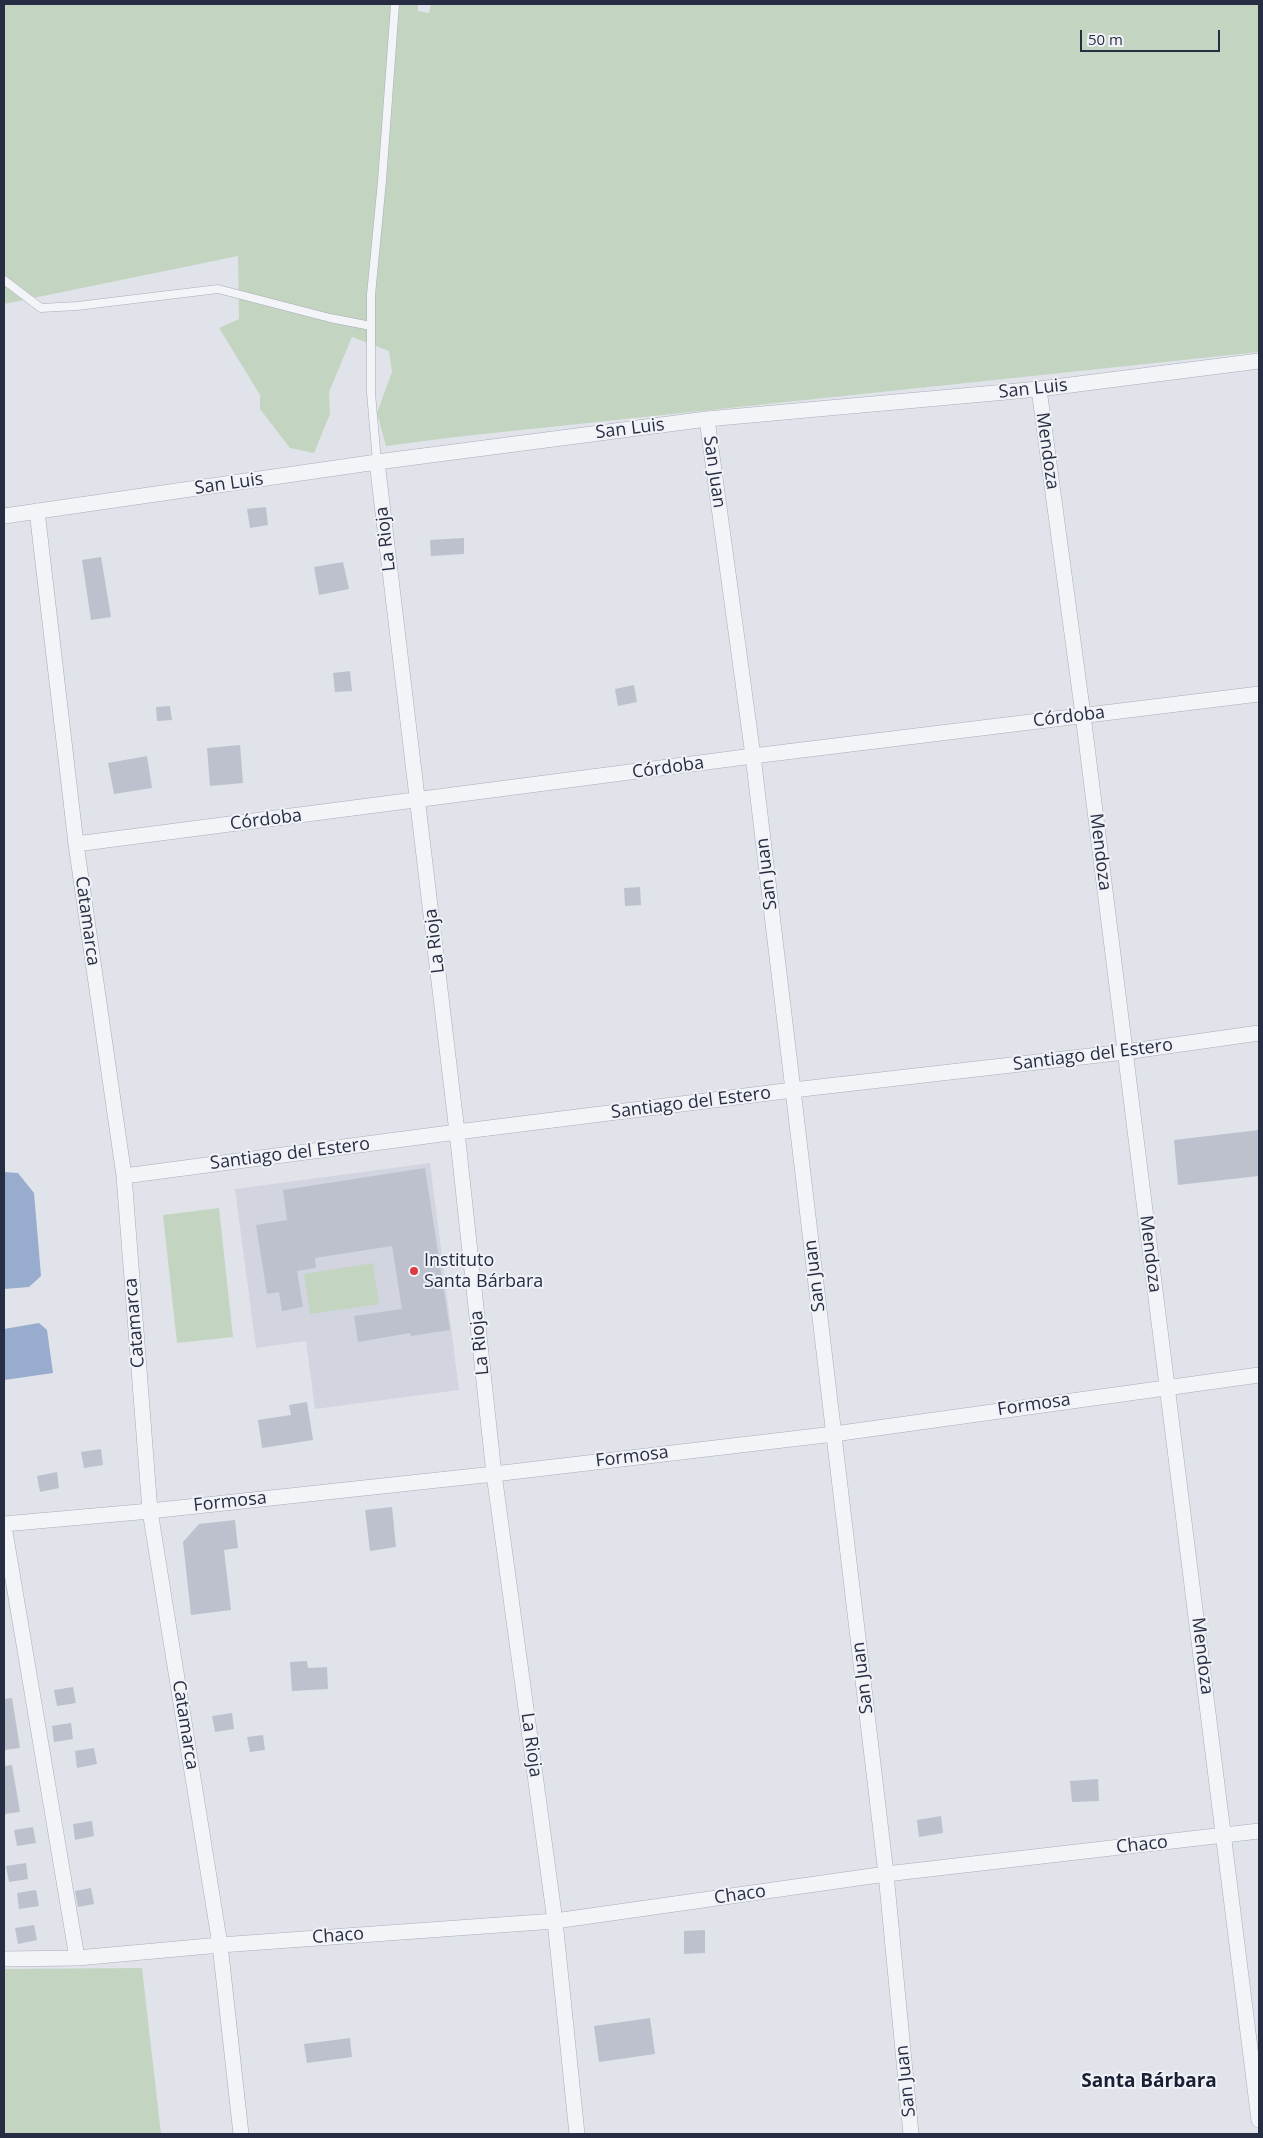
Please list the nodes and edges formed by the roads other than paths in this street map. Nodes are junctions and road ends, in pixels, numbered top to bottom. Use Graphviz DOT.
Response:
graph roads {
  1 [pos="395,4"];
  2 [pos="4,280"];
  3 [pos="371,326"];
  4 [pos="1259,361"];
  5 [pos="1039,389"];
  6 [pos="706,419"];
  7 [pos="377,462"];
  8 [pos="37,511"];
  9 [pos="4,516"];
  10 [pos="1259,694"];
  11 [pos="1082,715"];
  12 [pos="753,756"];
  13 [pos="418,800"];
  14 [pos="76,844"];
  15 [pos="1259,1033"];
  16 [pos="1125,1052"];
  17 [pos="793,1090"];
  18 [pos="458,1132"];
  19 [pos="124,1176"];
  20 [pos="1259,1375"];
  21 [pos="1167,1386"];
  22 [pos="834,1434"];
  23 [pos="494,1474"];
  24 [pos="150,1511"];
  25 [pos="4,1525"];
  26 [pos="1259,1832"];
  27 [pos="1225,1836"];
  28 [pos="886,1874"];
  29 [pos="555,1921"];
  30 [pos="220,1945"];
  31 [pos="77,1958"];
  32 [pos="4,1959"];
  33 [pos="1259,2120"];
  34 [pos="242,2134"];
  35 [pos="577,2134"];
  36 [pos="911,2134"];
  1 -- 3 [label="lane"];
  2 -- 3 [label="lane"];
  3 -- 7 [label="lane"];
  4 -- 5 [label="street, San Luis"];
  5 -- 6 [label="street, San Luis"];
  5 -- 11 [label="street, Mendoza"];
  6 -- 7 [label="street, San Luis"];
  6 -- 12 [label="street, San Juan"];
  7 -- 8 [label="street, San Luis"];
  7 -- 13 [label="street, La Rioja"];
  8 -- 9 [label="street, San Luis"];
  8 -- 14 [label="street, Catamarca"];
  10 -- 11 [label="street, Córdoba"];
  11 -- 12 [label="street, Córdoba"];
  11 -- 16 [label="street, Mendoza"];
  12 -- 13 [label="street, Córdoba"];
  12 -- 17 [label="street, San Juan"];
  13 -- 14 [label="street, Córdoba"];
  13 -- 18 [label="street, La Rioja"];
  14 -- 19 [label="street, Catamarca"];
  15 -- 16 [label="street, Santiago del Estero"];
  16 -- 17 [label="street, Santiago del Estero"];
  16 -- 21 [label="street, Mendoza"];
  17 -- 18 [label="street, Santiago del Estero"];
  17 -- 22 [label="street, San Juan"];
  18 -- 19 [label="street, Santiago del Estero"];
  18 -- 23 [label="street, La Rioja"];
  19 -- 24 [label="street, Catamarca"];
  20 -- 21 [label="street, Formosa"];
  21 -- 22 [label="street, Formosa"];
  21 -- 27 [label="street, Mendoza"];
  22 -- 23 [label="street, Formosa"];
  22 -- 28 [label="street, San Juan"];
  23 -- 24 [label="street, Formosa"];
  23 -- 29 [label="street, La Rioja"];
  24 -- 25 [label="street, Formosa"];
  24 -- 30 [label="street, Catamarca"];
  25 -- 31 [label="street"];
  26 -- 27 [label="street, Chaco"];
  27 -- 28 [label="street, Chaco"];
  27 -- 33 [label="street, Mendoza"];
  28 -- 29 [label="street, Chaco"];
  28 -- 36 [label="street, San Juan"];
  29 -- 30 [label="street, Chaco"];
  29 -- 35 [label="street, La Rioja"];
  30 -- 31 [label="street, Chaco"];
  30 -- 34 [label="street, Catamarca"];
  31 -- 32 [label="street, Chaco"];
}
